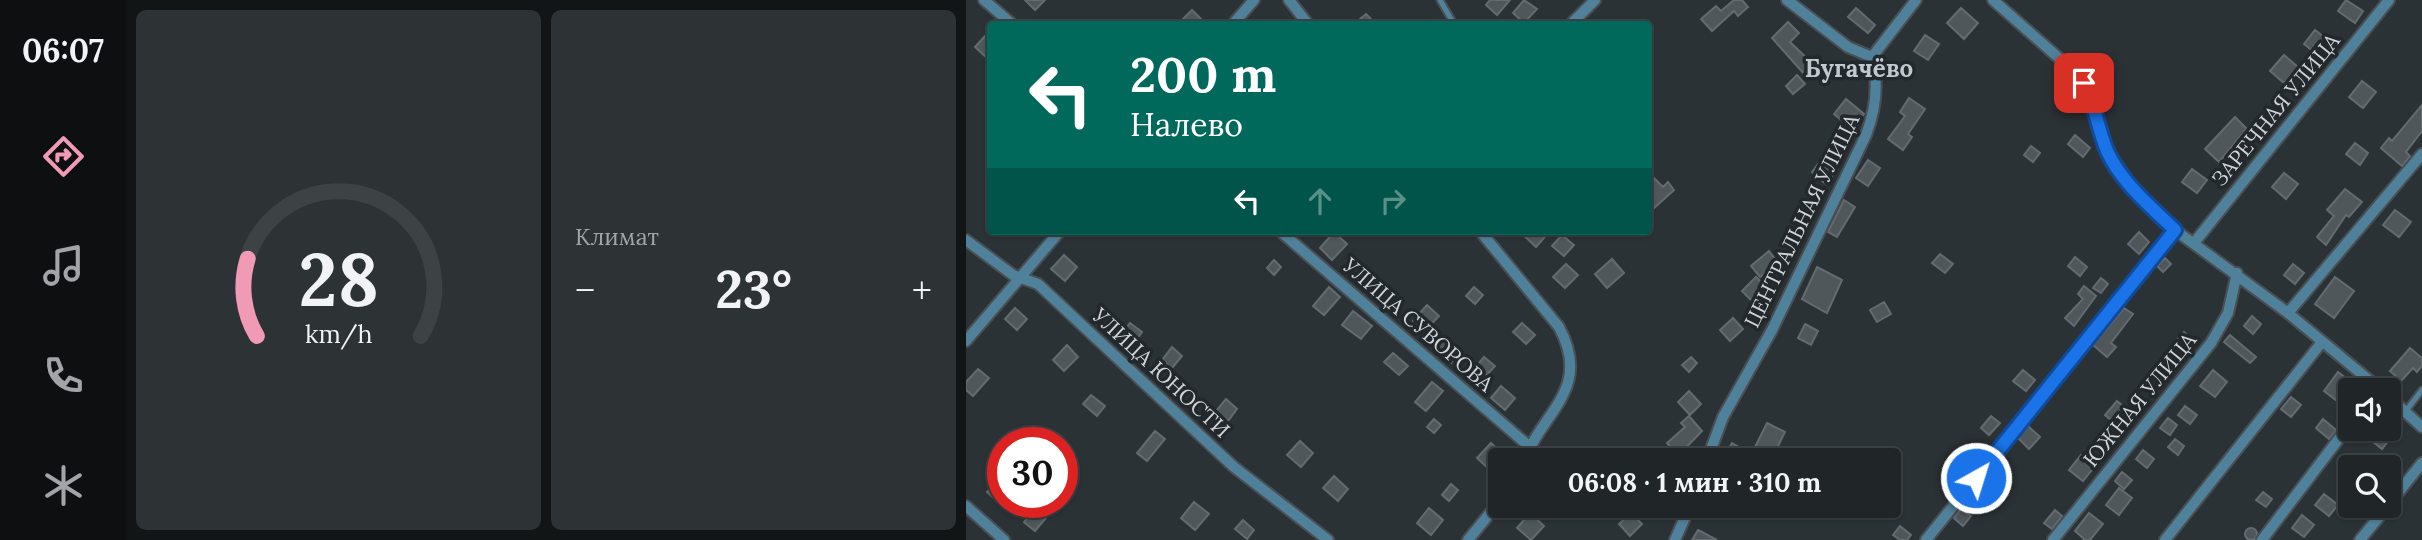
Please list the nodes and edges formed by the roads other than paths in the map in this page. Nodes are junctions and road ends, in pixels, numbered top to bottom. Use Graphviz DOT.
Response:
graph roads {
  1 [pos="984,0"];
  2 [pos="1254,0"];
  3 [pos="1289,0"];
  4 [pos="1440,0"];
  5 [pos="1595,0"];
  6 [pos="1787,0"];
  7 [pos="1916,0"];
  8 [pos="1993,0"];
  9 [pos="2389,0"];
  10 [pos="1008,21"];
  11 [pos="1236,21"];
  12 [pos="1306,21"];
  13 [pos="1452,21"];
  14 [pos="1574,21"];
  15 [pos="1872,57"];
  16 [pos="2422,154"];
  17 [pos="2175,230"];
  18 [pos="1057,235"];
  19 [pos="1285,235"];
  20 [pos="1483,235"];
  21 [pos="966,240"];
  22 [pos="2194,243"];
  23 [pos="2236,273"];
  24 [pos="1021,278"];
  25 [pos="2288,313"];
  26 [pos="966,341"];
  27 [pos="2322,342"];
  28 [pos="2365,378"];
  29 [pos="2422,390"];
  30 [pos="2401,408"];
  31 [pos="2405,412"];
  32 [pos="2422,427"];
  33 [pos="2338,440"];
  34 [pos="1530,447"];
  35 [pos="1711,448"];
  36 [pos="2422,463"];
  37 [pos="2401,489"];
  38 [pos="966,506"];
  39 [pos="1488,516"];
  40 [pos="1685,518"];
  41 [pos="2378,518"];
  42 [pos="1325,539"];
  43 [pos="1004,540"];
  44 [pos="1468,540"];
  45 [pos="1675,540"];
  46 [pos="1926,540"];
  47 [pos="2053,540"];
  48 [pos="2165,540"];
  49 [pos="2262,540"];
  50 [pos="2360,540"];
  1 -- 10 [label="street"];
  2 -- 11 [label="street"];
  3 -- 12 [label="street"];
  4 -- 13 [label="lane"];
  5 -- 14 [label="street"];
  6 -- 15 [label="street"];
  7 -- 15 [label="street"];
  8 -- 17 [label="street"];
  9 -- 22 [label="street, ЗАРЕЧНАЯ УЛИЦА"];
  15 -- 35 [label="street, ЦЕНТРАЛЬНАЯ УЛИЦА"];
  16 -- 25 [label="street"];
  17 -- 22 [label="street"];
  17 -- 46 [label="street"];
  18 -- 24 [label="street"];
  19 -- 34 [label="street, УЛИЦА СУВОРОВА"];
  20 -- 34 [label="street"];
  21 -- 24 [label="street, УЛИЦА ЮНОСТИ"];
  22 -- 23 [label="street"];
  23 -- 25 [label="street"];
  23 -- 47 [label="street, ЮЖНАЯ УЛИЦА"];
  24 -- 26 [label="street"];
  24 -- 42 [label="street, УЛИЦА ЮНОСТИ"];
  25 -- 27 [label="street"];
  27 -- 28 [label="street"];
  27 -- 48 [label="street"];
  29 -- 31 [label="lane"];
  30 -- 31 [label="street"];
  31 -- 32 [label="street"];
  33 -- 49 [label="street"];
  36 -- 37 [label="street"];
  38 -- 43 [label="street"];
  39 -- 44 [label="street"];
  40 -- 45 [label="street"];
  41 -- 50 [label="street"];
}
